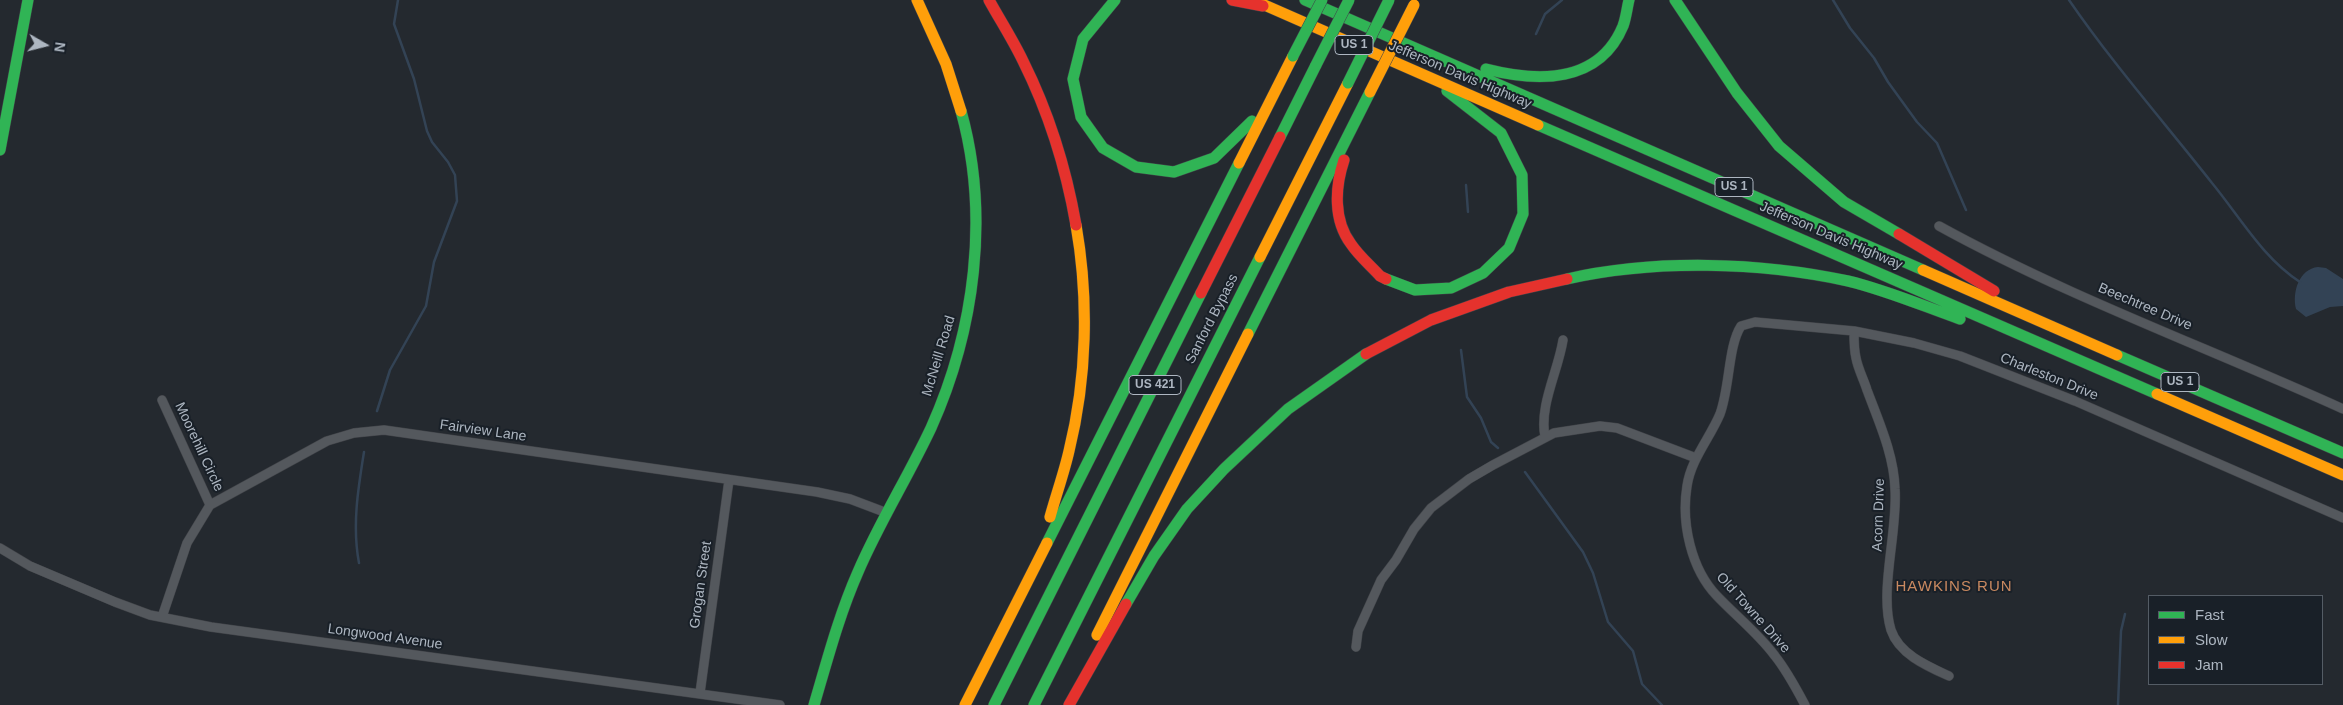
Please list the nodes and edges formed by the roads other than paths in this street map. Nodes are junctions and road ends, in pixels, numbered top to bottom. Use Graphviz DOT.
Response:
graph roads {
  1 [pos="28,0"];
  2 [pos="917,0"];
  3 [pos="989,0"];
  4 [pos="1115,0"];
  5 [pos="1232,0"];
  6 [pos="1253,0"];
  7 [pos="1305,0"];
  8 [pos="1322,0"];
  9 [pos="1349,0"];
  10 [pos="1389,0"];
  11 [pos="1629,0"];
  12 [pos="1675,0"];
  13 [pos="1414,3"];
  14 [pos="1269,7"];
  15 [pos="1291,60"];
  16 [pos="1451,64"];
  17 [pos="1438,83"];
  18 [pos="1370,92"];
  19 [pos="0,150"];
  20 [pos="1939,226"];
  21 [pos="2017,311"];
  22 [pos="2003,327"];
  23 [pos="1854,331"];
  24 [pos="1735,335"];
  25 [pos="1563,340"];
  26 [pos="162,400"];
  27 [pos="2343,409"];
  28 [pos="1545,437"];
  29 [pos="2343,453"];
  30 [pos="1696,458"];
  31 [pos="2343,476"];
  32 [pos="729,480"];
  33 [pos="210,506"];
  34 [pos="887,513"];
  35 [pos="2343,518"];
  36 [pos="0,548"];
  37 [pos="162,617"];
  38 [pos="1001,631"];
  39 [pos="1356,647"];
  40 [pos="1949,676"];
  41 [pos="700,693"];
  42 [pos="780,705"];
  43 [pos="814,705"];
  44 [pos="965,705"];
  45 [pos="994,705"];
  46 [pos="1034,705"];
  47 [pos="1062,705"];
  48 [pos="1069,705"];
  49 [pos="1805,705"];
  1 -- 19 [label="main road"];
  2 -- 34 [label="main road, McNeill Road"];
  3 -- 38 [label="main road"];
  4 -- 15 [label="main road"];
  5 -- 14 [label="main road"];
  6 -- 14 [label="main road, Jefferson Davis Highway / US 1"];
  7 -- 16 [label="main road, Jefferson Davis Highway / US 1"];
  8 -- 15 [label="main road, bridge"];
  9 -- 45 [label="main road, Sanford Bypass / US 421, bridge"];
  10 -- 46 [label="main road, Sanford Bypass / US 421, bridge"];
  11 -- 16 [label="main road"];
  12 -- 21 [label="main road"];
  13 -- 18 [label="main road, bridge"];
  14 -- 17 [label="main road, Jefferson Davis Highway / US 1"];
  15 -- 38 [label="main road"];
  16 -- 21 [label="main road, Jefferson Davis Highway / US 1"];
  17 -- 18 [label="main road"];
  17 -- 22 [label="main road, Jefferson Davis Highway / US 1"];
  18 -- 47 [label="main road"];
  20 -- 27 [label="street, Beechtree Drive"];
  21 -- 29 [label="main road, Jefferson Davis Highway / US 1"];
  22 -- 31 [label="main road, Jefferson Davis Highway / US 1"];
  22 -- 48 [label="main road"];
  23 -- 24 [label="street, Charleston Drive"];
  23 -- 35 [label="street, Charleston Drive"];
  23 -- 40 [label="street, Acorn Drive"];
  24 -- 30 [label="street, Old Towne Drive"];
  25 -- 28 [label="street"];
  26 -- 33 [label="street, Moorehill Circle"];
  28 -- 30 [label="street"];
  28 -- 39 [label="street"];
  30 -- 49 [label="street, Old Towne Drive"];
  32 -- 33 [label="street, Fairview Lane"];
  32 -- 34 [label="street, Fairview Lane"];
  32 -- 41 [label="street, Grogan Street"];
  33 -- 37 [label="street, Fairview Lane"];
  34 -- 43 [label="main road, McNeill Road"];
  36 -- 37 [label="street, Longwood Avenue"];
  37 -- 41 [label="street, Longwood Avenue"];
  38 -- 44 [label="main road"];
  41 -- 42 [label="street, Longwood Avenue"];
}
